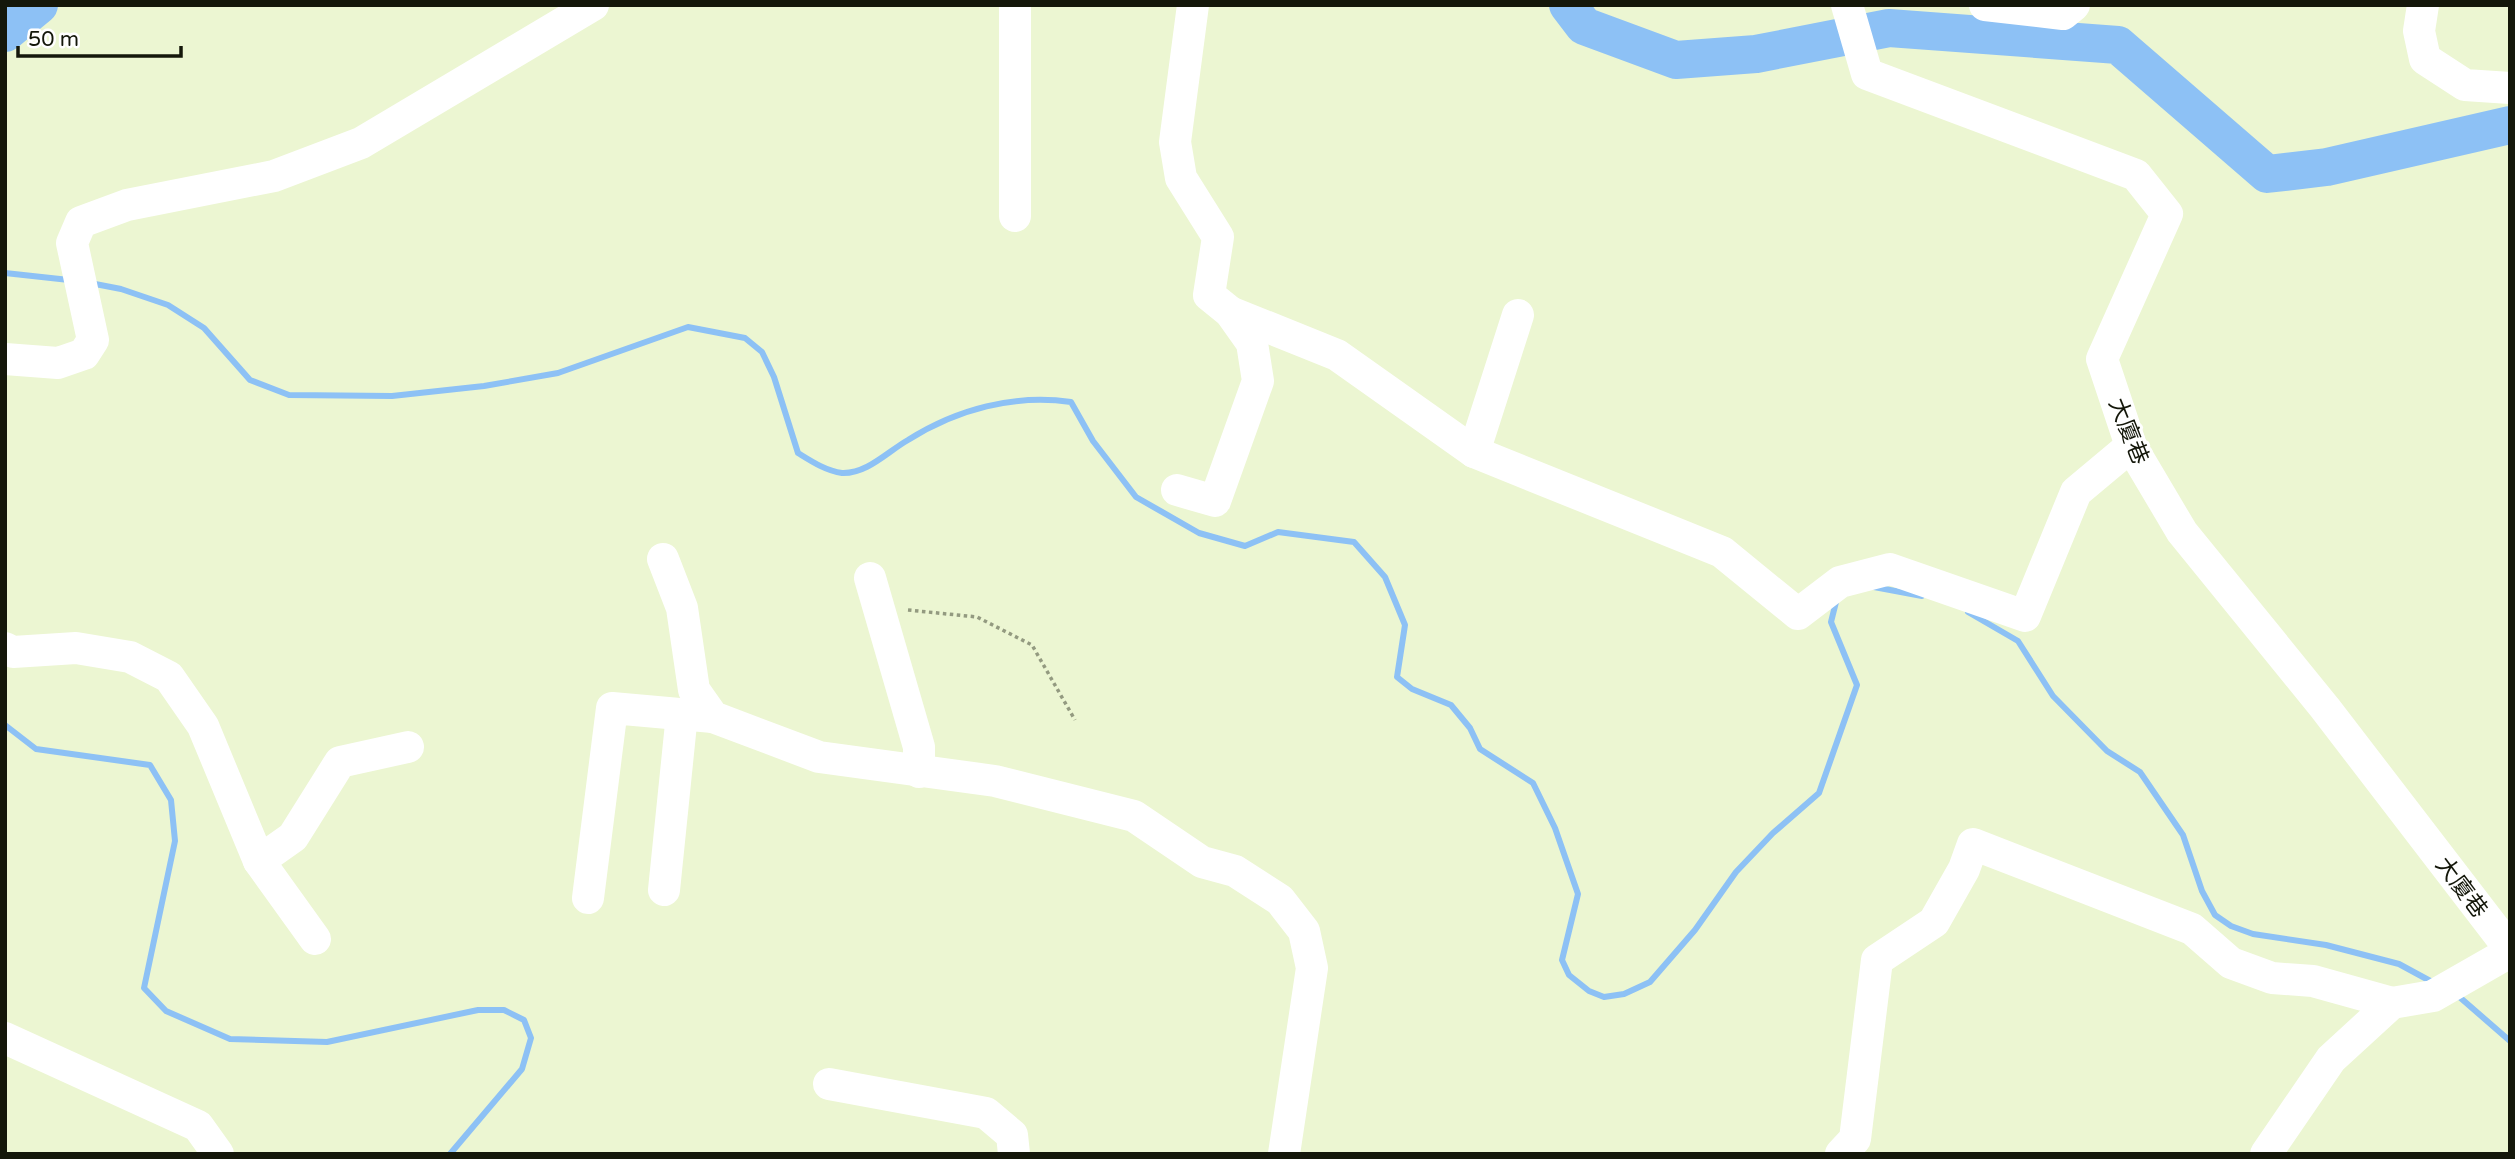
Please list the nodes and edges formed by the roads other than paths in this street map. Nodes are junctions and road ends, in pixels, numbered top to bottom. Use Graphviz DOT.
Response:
graph roads {
  1 [pos="593,5"];
  2 [pos="1015,5"];
  3 [pos="1193,5"];
  4 [pos="1847,5"];
  5 [pos="1985,5"];
  6 [pos="2074,5"];
  7 [pos="2423,5"];
  8 [pos="2510,88"];
  9 [pos="1015,216"];
  10 [pos="1230,312"];
  11 [pos="1518,315"];
  12 [pos="5,359"];
  13 [pos="2131,446"];
  14 [pos="1474,452"];
  15 [pos="1177,490"];
  16 [pos="663,559"];
  17 [pos="870,578"];
  18 [pos="5,648"];
  19 [pos="697,715"];
  20 [pos="408,747"];
  21 [pos="919,772"];
  22 [pos="259,861"];
  23 [pos="664,890"];
  24 [pos="588,898"];
  25 [pos="315,939"];
  26 [pos="2510,951"];
  27 [pos="2392,1003"];
  28 [pos="5,1038"];
  29 [pos="829,1084"];
  30 [pos="218,1154"];
  31 [pos="1014,1154"];
  32 [pos="1284,1154"];
  33 [pos="1842,1154"];
  34 [pos="2266,1154"];
  1 -- 12 [label="street"];
  2 -- 9 [label="street"];
  3 -- 10 [label="street"];
  4 -- 13 [label="street, 大廈巷"];
  5 -- 6 [label="street"];
  7 -- 8 [label="street"];
  10 -- 14 [label="street"];
  10 -- 15 [label="street"];
  11 -- 14 [label="street"];
  13 -- 14 [label="street"];
  13 -- 26 [label="street, 大廈巷"];
  16 -- 19 [label="street"];
  17 -- 21 [label="street"];
  18 -- 22 [label="street"];
  19 -- 21 [label="street"];
  19 -- 23 [label="street"];
  19 -- 24 [label="street"];
  20 -- 22 [label="street"];
  21 -- 32 [label="street"];
  22 -- 25 [label="street"];
  26 -- 27 [label="street"];
  27 -- 33 [label="street"];
  27 -- 34 [label="street"];
  28 -- 30 [label="street"];
  29 -- 31 [label="street"];
}
